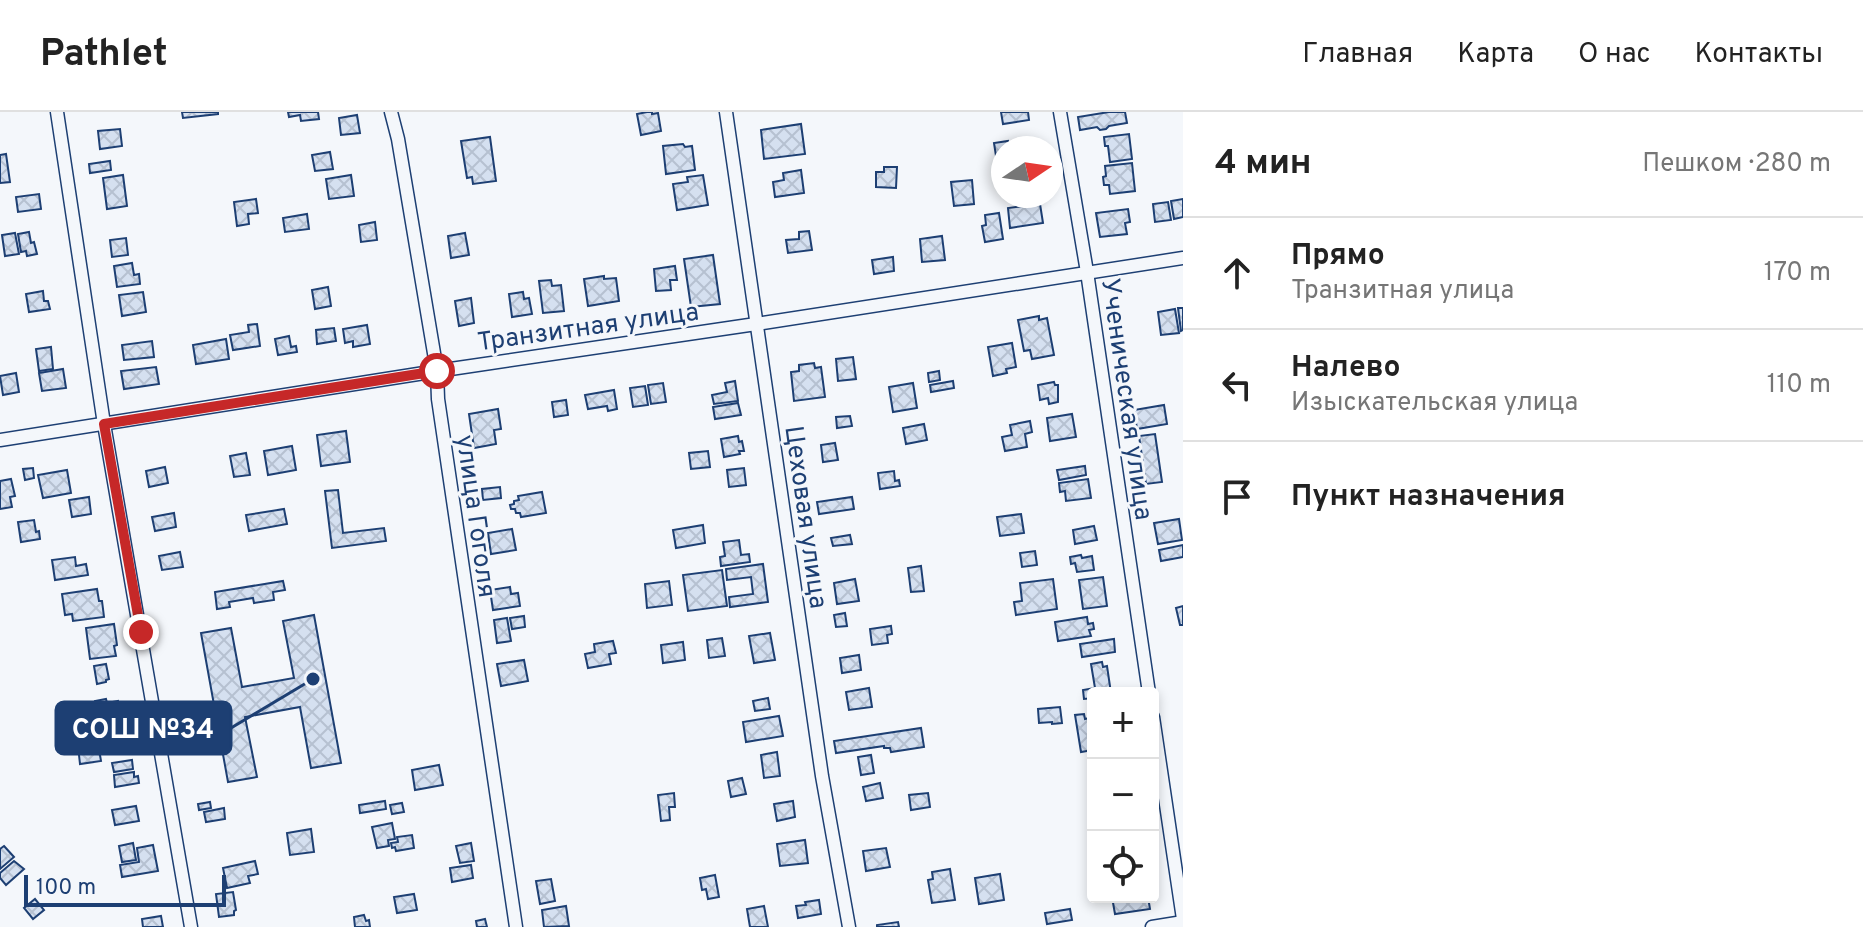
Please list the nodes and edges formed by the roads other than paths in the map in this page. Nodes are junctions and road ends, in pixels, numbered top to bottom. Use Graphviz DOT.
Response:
graph roads {
  1 [pos="57,112"];
  2 [pos="391,112"];
  3 [pos="726,112"];
  4 [pos="1060,112"];
  5 [pos="1183,258"];
  6 [pos="1087,272"];
  7 [pos="756,324"];
  8 [pos="437,371"];
  9 [pos="104,424"];
  10 [pos="0,440"];
  11 [pos="1148,687"];
  12 [pos="1159,758"];
  13 [pos="1183,920"];
  14 [pos="191,927"];
  15 [pos="516,927"];
  16 [pos="849,927"];
  17 [pos="1152,927"];
  1 -- 9 [label="street"];
  2 -- 8 [label="street, улица Гоголя"];
  3 -- 7 [label="street, Цеховая улица"];
  4 -- 6 [label="street, Ученическая улица"];
  5 -- 6 [label="street, Транзитная улица"];
  6 -- 7 [label="street, Транзитная улица"];
  6 -- 11 [label="street, Ученическая улица"];
  7 -- 8 [label="street, Транзитная улица"];
  7 -- 16 [label="street, Цеховая улица"];
  8 -- 9 [label="street, Транзитная улица"];
  8 -- 15 [label="street, улица Гоголя"];
  9 -- 10 [label="street, Транзитная улица"];
  9 -- 14 [label="street"];
  12 -- 13 [label="street"];
  13 -- 17 [label="street"];
}
